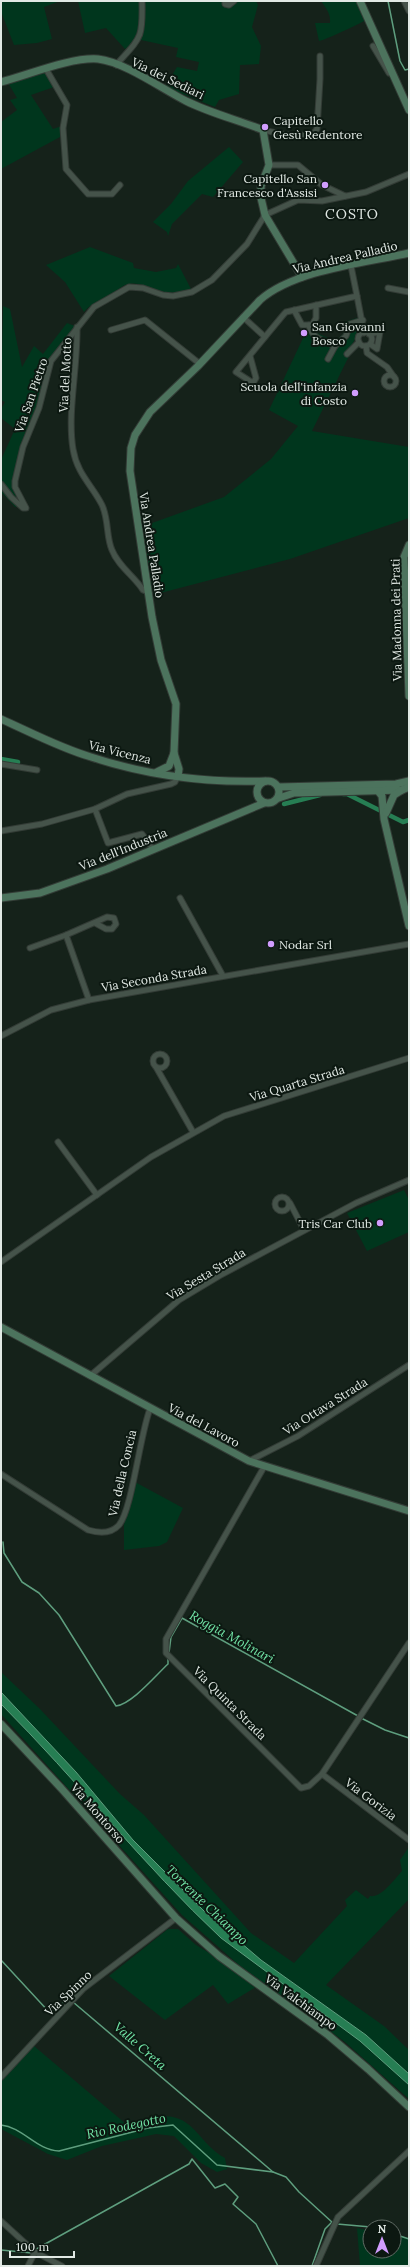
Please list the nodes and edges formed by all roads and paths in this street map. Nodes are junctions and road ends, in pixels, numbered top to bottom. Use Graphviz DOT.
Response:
graph roads {
  1 [pos="142,1"];
  2 [pos="225,1"];
  3 [pos="234,1"];
  4 [pos="360,1"];
  5 [pos="404,1"];
  6 [pos="409,11"];
  7 [pos="373,46"];
  8 [pos="320,56"];
  9 [pos="116,65"];
  10 [pos="46,69"];
  11 [pos="391,71"];
  12 [pos="1,82"];
  13 [pos="409,110"];
  14 [pos="255,127"];
  15 [pos="269,165"];
  16 [pos="409,174"];
  17 [pos="120,185"];
  18 [pos="345,196"];
  19 [pos="265,215"];
  20 [pos="409,253"];
  21 [pos="351,266"];
  22 [pos="302,277"];
  23 [pos="388,288"];
  24 [pos="409,292"];
  25 [pos="357,296"];
  26 [pos="316,305"];
  27 [pos="294,310"];
  28 [pos="243,317"];
  29 [pos="363,320"];
  30 [pos="309,325"];
  31 [pos="77,327"];
  32 [pos="111,330"];
  33 [pos="367,333"];
  34 [pos="265,337"];
  35 [pos="359,342"];
  36 [pos="368,345"];
  37 [pos="335,346"];
  38 [pos="347,354"];
  39 [pos="250,356"];
  40 [pos="328,359"];
  41 [pos="381,363"];
  42 [pos="200,364"];
  43 [pos="394,377"];
  44 [pos="386,378"];
  45 [pos="1,484"];
  46 [pos="409,545"];
  47 [pos="148,592"];
  48 [pos="408,635"];
  49 [pos="409,696"];
  50 [pos="1,719"];
  51 [pos="174,753"];
  52 [pos="1,764"];
  53 [pos="169,766"];
  54 [pos="37,770"];
  55 [pos="157,772"];
  56 [pos="169,774"];
  57 [pos="409,774"];
  58 [pos="178,776"];
  59 [pos="265,781"];
  60 [pos="409,781"];
  61 [pos="241,782"];
  62 [pos="279,787"];
  63 [pos="399,787"];
  64 [pos="409,787"];
  65 [pos="378,791"];
  66 [pos="257,795"];
  67 [pos="278,798"];
  68 [pos="264,803"];
  69 [pos="250,807"];
  70 [pos="95,809"];
  71 [pos="384,819"];
  72 [pos="1,831"];
  73 [pos="153,849"];
  74 [pos="1,898"];
  75 [pos="180,898"];
  76 [pos="95,923"];
  77 [pos="409,926"];
  78 [pos="66,935"];
  79 [pos="409,944"];
  80 [pos="30,948"];
  81 [pos="223,976"];
  82 [pos="89,1000"];
  83 [pos="1,1036"];
  84 [pos="409,1058"];
  85 [pos="165,1066"];
  86 [pos="156,1067"];
  87 [pos="162,1080"];
  88 [pos="193,1132"];
  89 [pos="58,1142"];
  90 [pos="409,1180"];
  91 [pos="96,1195"];
  92 [pos="290,1202"];
  93 [pos="283,1212"];
  94 [pos="295,1213"];
  95 [pos="304,1230"];
  96 [pos="1,1262"];
  97 [pos="1,1328"];
  98 [pos="409,1365"];
  99 [pos="90,1376"];
  100 [pos="150,1409"];
  101 [pos="249,1461"];
  102 [pos="264,1466"];
  103 [pos="1,1474"];
  104 [pos="409,1511"];
  105 [pos="409,1643"];
  106 [pos="1,1724"];
  107 [pos="322,1774"];
  108 [pos="409,1840"];
  109 [pos="176,1918"];
  110 [pos="1,2077"];
  111 [pos="409,2108"];
  112 [pos="409,2151"];
  113 [pos="1,2221"];
  114 [pos="35,2252"];
  115 [pos="28,2266"];
  116 [pos="62,2266"];
  117 [pos="316,2266"];
  1 -- 9 [label="street"];
  2 -- 3 [label="street"];
  4 -- 11 [label="street"];
  5 -- 6 [label="street"];
  7 -- 11 [label="street"];
  8 -- 14 [label="street"];
  9 -- 10 [label="street, Via dei Sediari"];
  9 -- 14 [label="street, Via dei Sediari"];
  10 -- 12 [label="street, Via dei Sediari"];
  10 -- 17 [label="street"];
  11 -- 13 [label="street"];
  14 -- 15 [label="street"];
  15 -- 18 [label="street"];
  15 -- 19 [label="street"];
  16 -- 18 [label="street"];
  18 -- 19 [label="street"];
  19 -- 22 [label="street"];
  19 -- 31 [label="street, Via del Motto"];
  20 -- 21 [label="street, Via Andrea Palladio"];
  21 -- 22 [label="street, Via Andrea Palladio"];
  21 -- 25 [label="street"];
  22 -- 28 [label="street, Via Andrea Palladio"];
  23 -- 24 [label="street"];
  25 -- 26 [label="street"];
  25 -- 29 [label="street"];
  26 -- 27 [label="street"];
  26 -- 30 [label="street"];
  27 -- 30 [label="street"];
  27 -- 34 [label="street"];
  28 -- 34 [label="street"];
  28 -- 42 [label="street, Via Andrea Palladio"];
  29 -- 33 [label="street"];
  29 -- 37 [label="street"];
  30 -- 37 [label="street"];
  31 -- 45 [label="street, Via San Pietro"];
  31 -- 47 [label="street, Via del Motto"];
  32 -- 42 [label="street"];
  33 -- 35 [label="street"];
  33 -- 36 [label="street"];
  33 -- 36 [label="street"];
  34 -- 39 [label="street"];
  35 -- 36 [label="street"];
  35 -- 38 [label="street"];
  36 -- 41 [label="street"];
  37 -- 40 [label="street"];
  39 -- 39 [label="street"];
  41 -- 43 [label="street"];
  41 -- 44 [label="street"];
  42 -- 47 [label="street, Via Andrea Palladio"];
  43 -- 44 [label="street"];
  43 -- 44 [label="street"];
  46 -- 48 [label="street, Via Madonna dei Prati"];
  47 -- 51 [label="street, Via Andrea Palladio"];
  48 -- 49 [label="street, Via Madonna dei Prati"];
  50 -- 55 [label="street, Via Vicenza"];
  51 -- 53 [label="street"];
  51 -- 58 [label="street"];
  52 -- 54 [label="street"];
  53 -- 55 [label="street"];
  53 -- 56 [label="street"];
  55 -- 56 [label="street, Via Vicenza"];
  56 -- 58 [label="street, Via Vicenza"];
  57 -- 63 [label="street"];
  58 -- 61 [label="street, Via Vicenza"];
  58 -- 70 [label="street"];
  59 -- 61 [label="street, Via Vicenza"];
  59 -- 62 [label="street, Via Vicenza"];
  59 -- 66 [label="street"];
  60 -- 63 [label="street, Via Vicenza"];
  61 -- 66 [label="street"];
  62 -- 63 [label="street, Via Vicenza"];
  62 -- 67 [label="street"];
  63 -- 64 [label="street, Via Vicenza"];
  63 -- 65 [label="street, Via Vicenza"];
  63 -- 71 [label="street"];
  65 -- 67 [label="street, Via Vicenza"];
  65 -- 71 [label="street"];
  66 -- 68 [label="street"];
  66 -- 69 [label="street"];
  67 -- 68 [label="street, Via Vicenza"];
  68 -- 69 [label="street, Via dell'Industria"];
  69 -- 73 [label="street, Via dell'Industria"];
  70 -- 72 [label="street"];
  70 -- 73 [label="street"];
  71 -- 77 [label="street"];
  73 -- 74 [label="street, Via dell'Industria"];
  75 -- 81 [label="street, Via Seconda Strada"];
  76 -- 78 [label="street"];
  78 -- 80 [label="street"];
  78 -- 82 [label="street, Via Seconda Strada"];
  79 -- 81 [label="street, Via Seconda Strada"];
  81 -- 82 [label="street, Via Seconda Strada"];
  82 -- 83 [label="street, Via Seconda Strada"];
  84 -- 88 [label="street, Via Quarta Strada"];
  85 -- 86 [label="street"];
  85 -- 86 [label="street"];
  85 -- 87 [label="street"];
  86 -- 87 [label="street"];
  87 -- 88 [label="street"];
  88 -- 91 [label="street, Via Quarta Strada"];
  89 -- 91 [label="street"];
  90 -- 95 [label="street, Via Sesta Strada"];
  91 -- 96 [label="street, Via Quarta Strada"];
  92 -- 93 [label="street"];
  92 -- 93 [label="street"];
  92 -- 94 [label="street"];
  93 -- 94 [label="street"];
  94 -- 95 [label="street"];
  95 -- 99 [label="street, Via Sesta Strada"];
  97 -- 99 [label="street, Via del Lavoro"];
  98 -- 101 [label="street, Via Ottava Strada"];
  99 -- 100 [label="street, Via del Lavoro"];
  100 -- 101 [label="street, Via del Lavoro"];
  100 -- 103 [label="street, Via della Concia"];
  101 -- 102 [label="street, Via del Lavoro"];
  102 -- 104 [label="street, Via del Lavoro"];
  102 -- 107 [label="street, Via Quinta Strada"];
  105 -- 107 [label="street, Via Quinta Strada"];
  106 -- 109 [label="street, Via Montorso"];
  107 -- 108 [label="street, Via Gorizia"];
  109 -- 110 [label="street, Via Spinno"];
  109 -- 111 [label="street, Via Valchiampo"];
  112 -- 117 [label="street"];
  113 -- 114 [label="street"];
  114 -- 115 [label="street"];
  114 -- 116 [label="street"];
}
